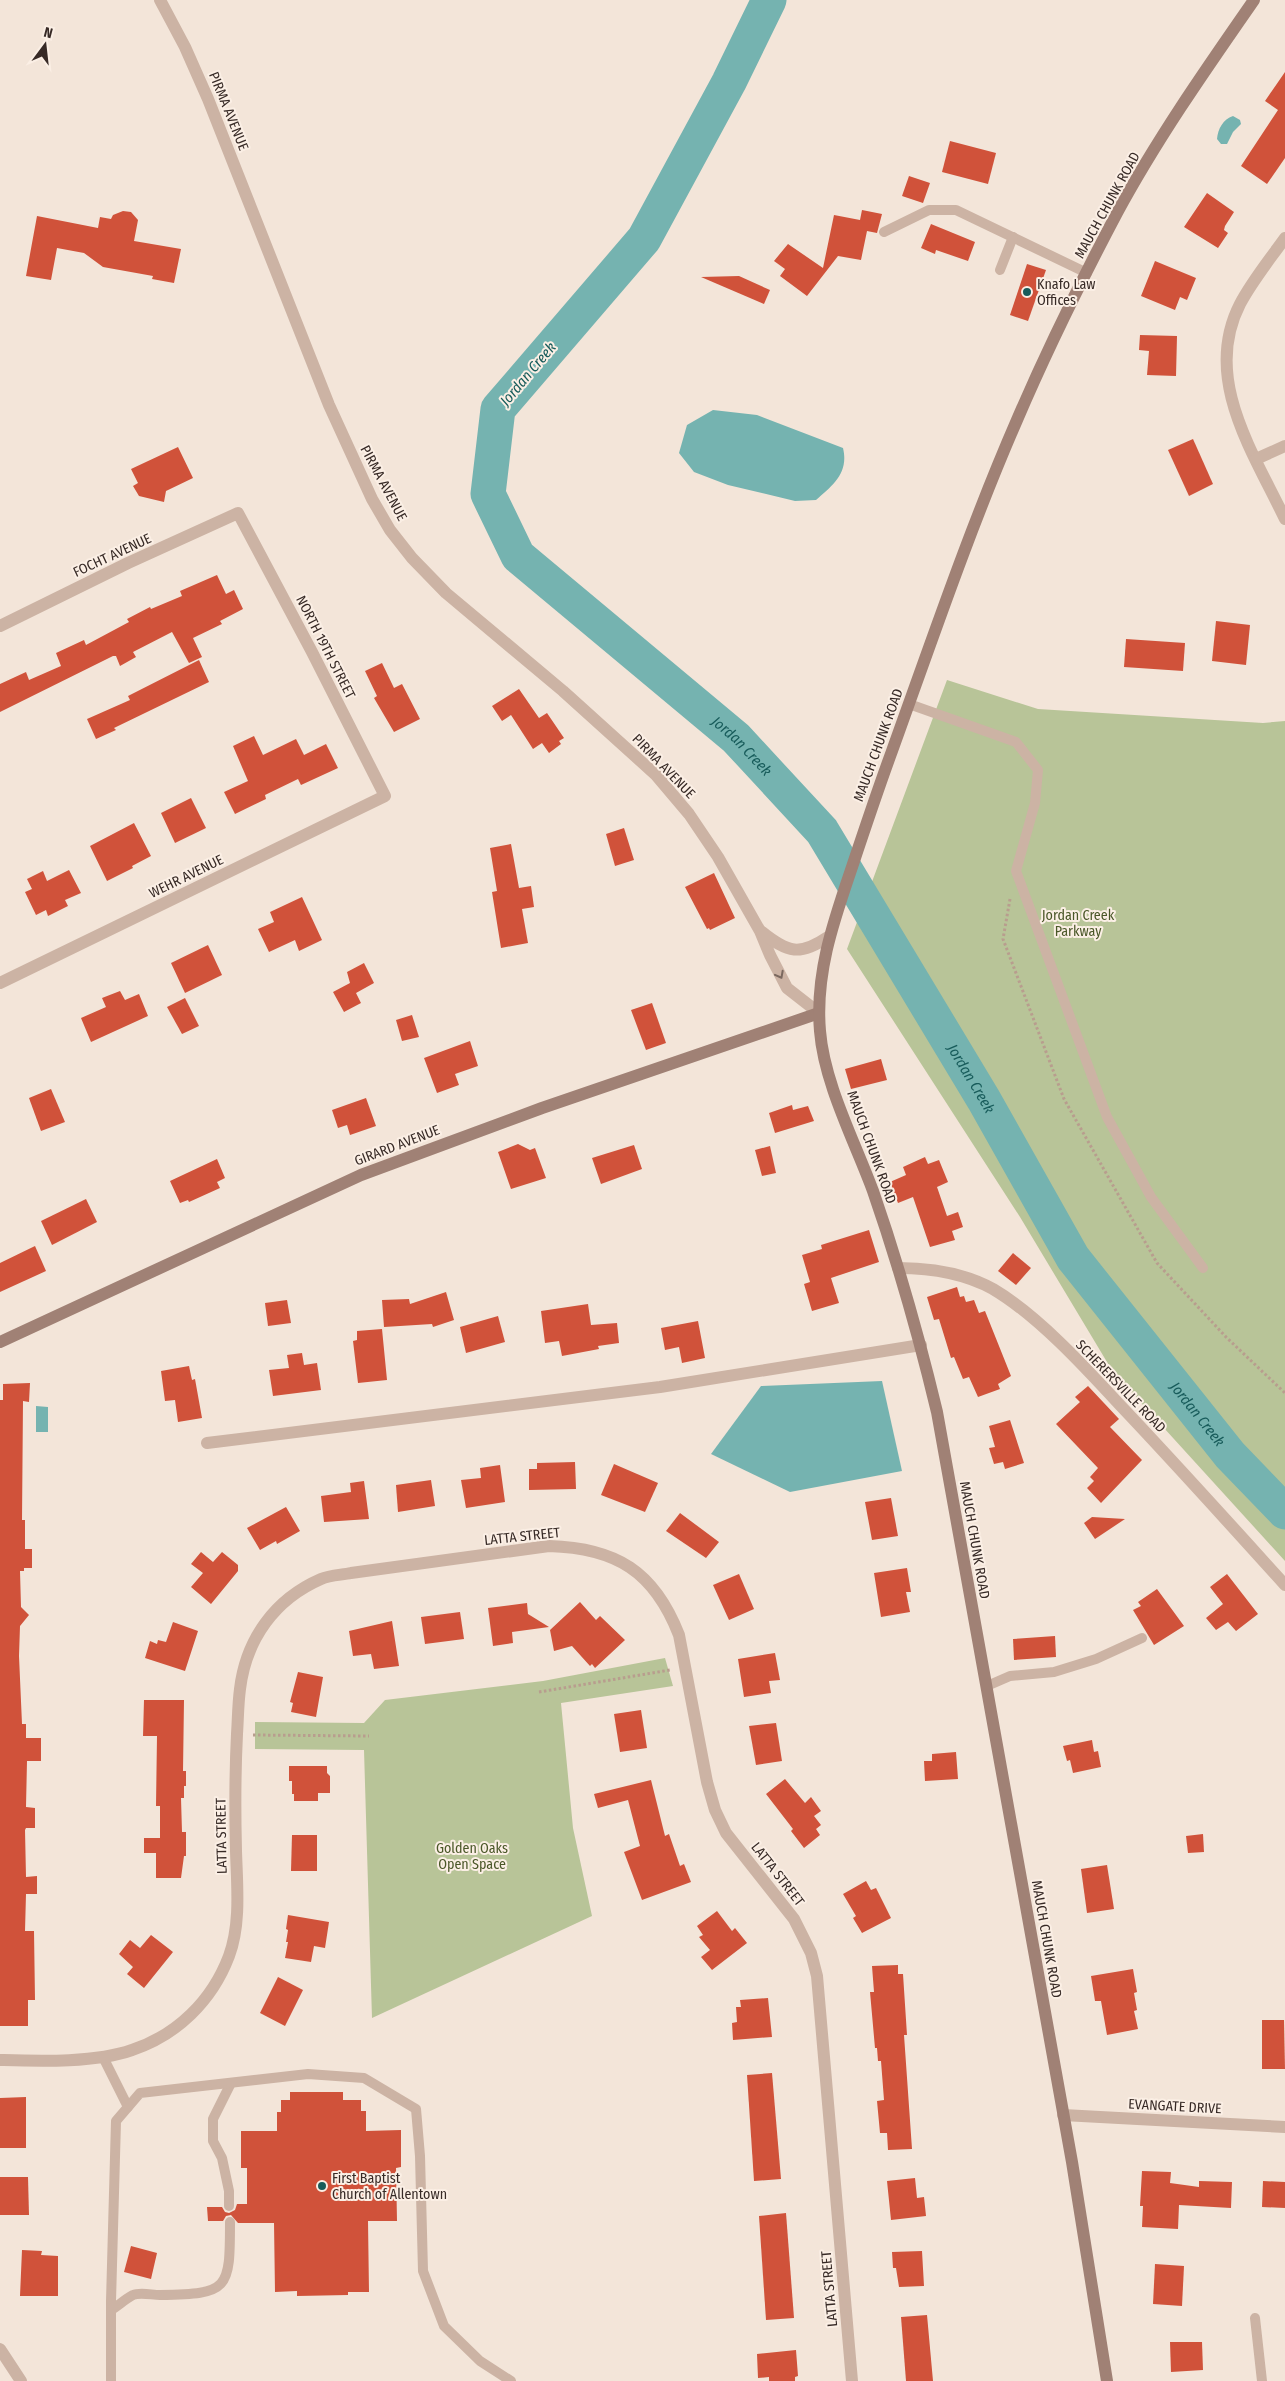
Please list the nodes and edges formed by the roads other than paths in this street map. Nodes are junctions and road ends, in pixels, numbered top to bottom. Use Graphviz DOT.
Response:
graph roads {
  1 [pos="160,0"];
  2 [pos="1254,0"];
  3 [pos="884,232"];
  4 [pos="1013,236"];
  5 [pos="1285,238"];
  6 [pos="1000,270"];
  7 [pos="1086,274"];
  8 [pos="1285,446"];
  9 [pos="1256,459"];
  10 [pos="238,513"];
  11 [pos="1285,519"];
  12 [pos="0,626"];
  13 [pos="908,704"];
  14 [pos="385,796"];
  15 [pos="760,931"];
  16 [pos="828,937"];
  17 [pos="0,984"];
  18 [pos="820,1013"];
  19 [pos="898,1268"];
  20 [pos="1202,1268"];
  21 [pos="0,1342"];
  22 [pos="921,1345"];
  23 [pos="207,1443"];
  24 [pos="1285,1585"];
  25 [pos="1142,1638"];
  26 [pos="987,1686"];
  27 [pos="103,2057"];
  28 [pos="0,2060"];
  29 [pos="231,2083"];
  30 [pos="128,2107"];
  31 [pos="1063,2115"];
  32 [pos="1285,2127"];
  33 [pos="230,2206"];
  34 [pos="230,2222"];
  35 [pos="111,2310"];
  36 [pos="1255,2318"];
  37 [pos="0,2350"];
  38 [pos="495,2370"];
  39 [pos="21,2381"];
  40 [pos="112,2381"];
  41 [pos="496,2381"];
  42 [pos="512,2381"];
  43 [pos="852,2381"];
  44 [pos="1107,2381"];
  45 [pos="1262,2381"];
  1 -- 15 [label="street, PIRMA AVENUE"];
  2 -- 7 [label="main road, MAUCH CHUNK ROAD"];
  3 -- 4 [label="lane"];
  4 -- 6 [label="lane"];
  4 -- 7 [label="lane"];
  5 -- 9 [label="street"];
  7 -- 13 [label="main road, MAUCH CHUNK ROAD"];
  8 -- 9 [label="street"];
  9 -- 11 [label="street"];
  10 -- 12 [label="street, FOCHT AVENUE"];
  10 -- 14 [label="street, NORTH 19TH STREET"];
  13 -- 16 [label="main road, MAUCH CHUNK ROAD"];
  13 -- 20 [label="lane"];
  14 -- 17 [label="street, WEHR AVENUE"];
  15 -- 16 [label="street, PIRMA AVENUE"];
  15 -- 18 [label="street, PIRMA AVENUE, one-way"];
  16 -- 18 [label="main road, MAUCH CHUNK ROAD"];
  18 -- 19 [label="main road, MAUCH CHUNK ROAD"];
  18 -- 21 [label="main road, GIRARD AVENUE"];
  19 -- 22 [label="main road, MAUCH CHUNK ROAD"];
  19 -- 24 [label="street, SCHERERSVILLE ROAD"];
  22 -- 23 [label="street"];
  22 -- 26 [label="main road, MAUCH CHUNK ROAD"];
  25 -- 26 [label="lane"];
  26 -- 31 [label="main road, MAUCH CHUNK ROAD"];
  27 -- 28 [label="street, LATTA STREET"];
  27 -- 30 [label="lane"];
  27 -- 43 [label="street, LATTA STREET"];
  29 -- 30 [label="lane"];
  29 -- 33 [label="lane"];
  29 -- 38 [label="lane"];
  30 -- 35 [label="lane"];
  31 -- 32 [label="street, EVANGATE DRIVE"];
  31 -- 44 [label="main road, MAUCH CHUNK ROAD"];
  34 -- 35 [label="lane"];
  35 -- 40 [label="lane"];
  36 -- 45 [label="lane"];
  37 -- 39 [label="street"];
  38 -- 41 [label="lane"];
  38 -- 42 [label="lane"];
}
